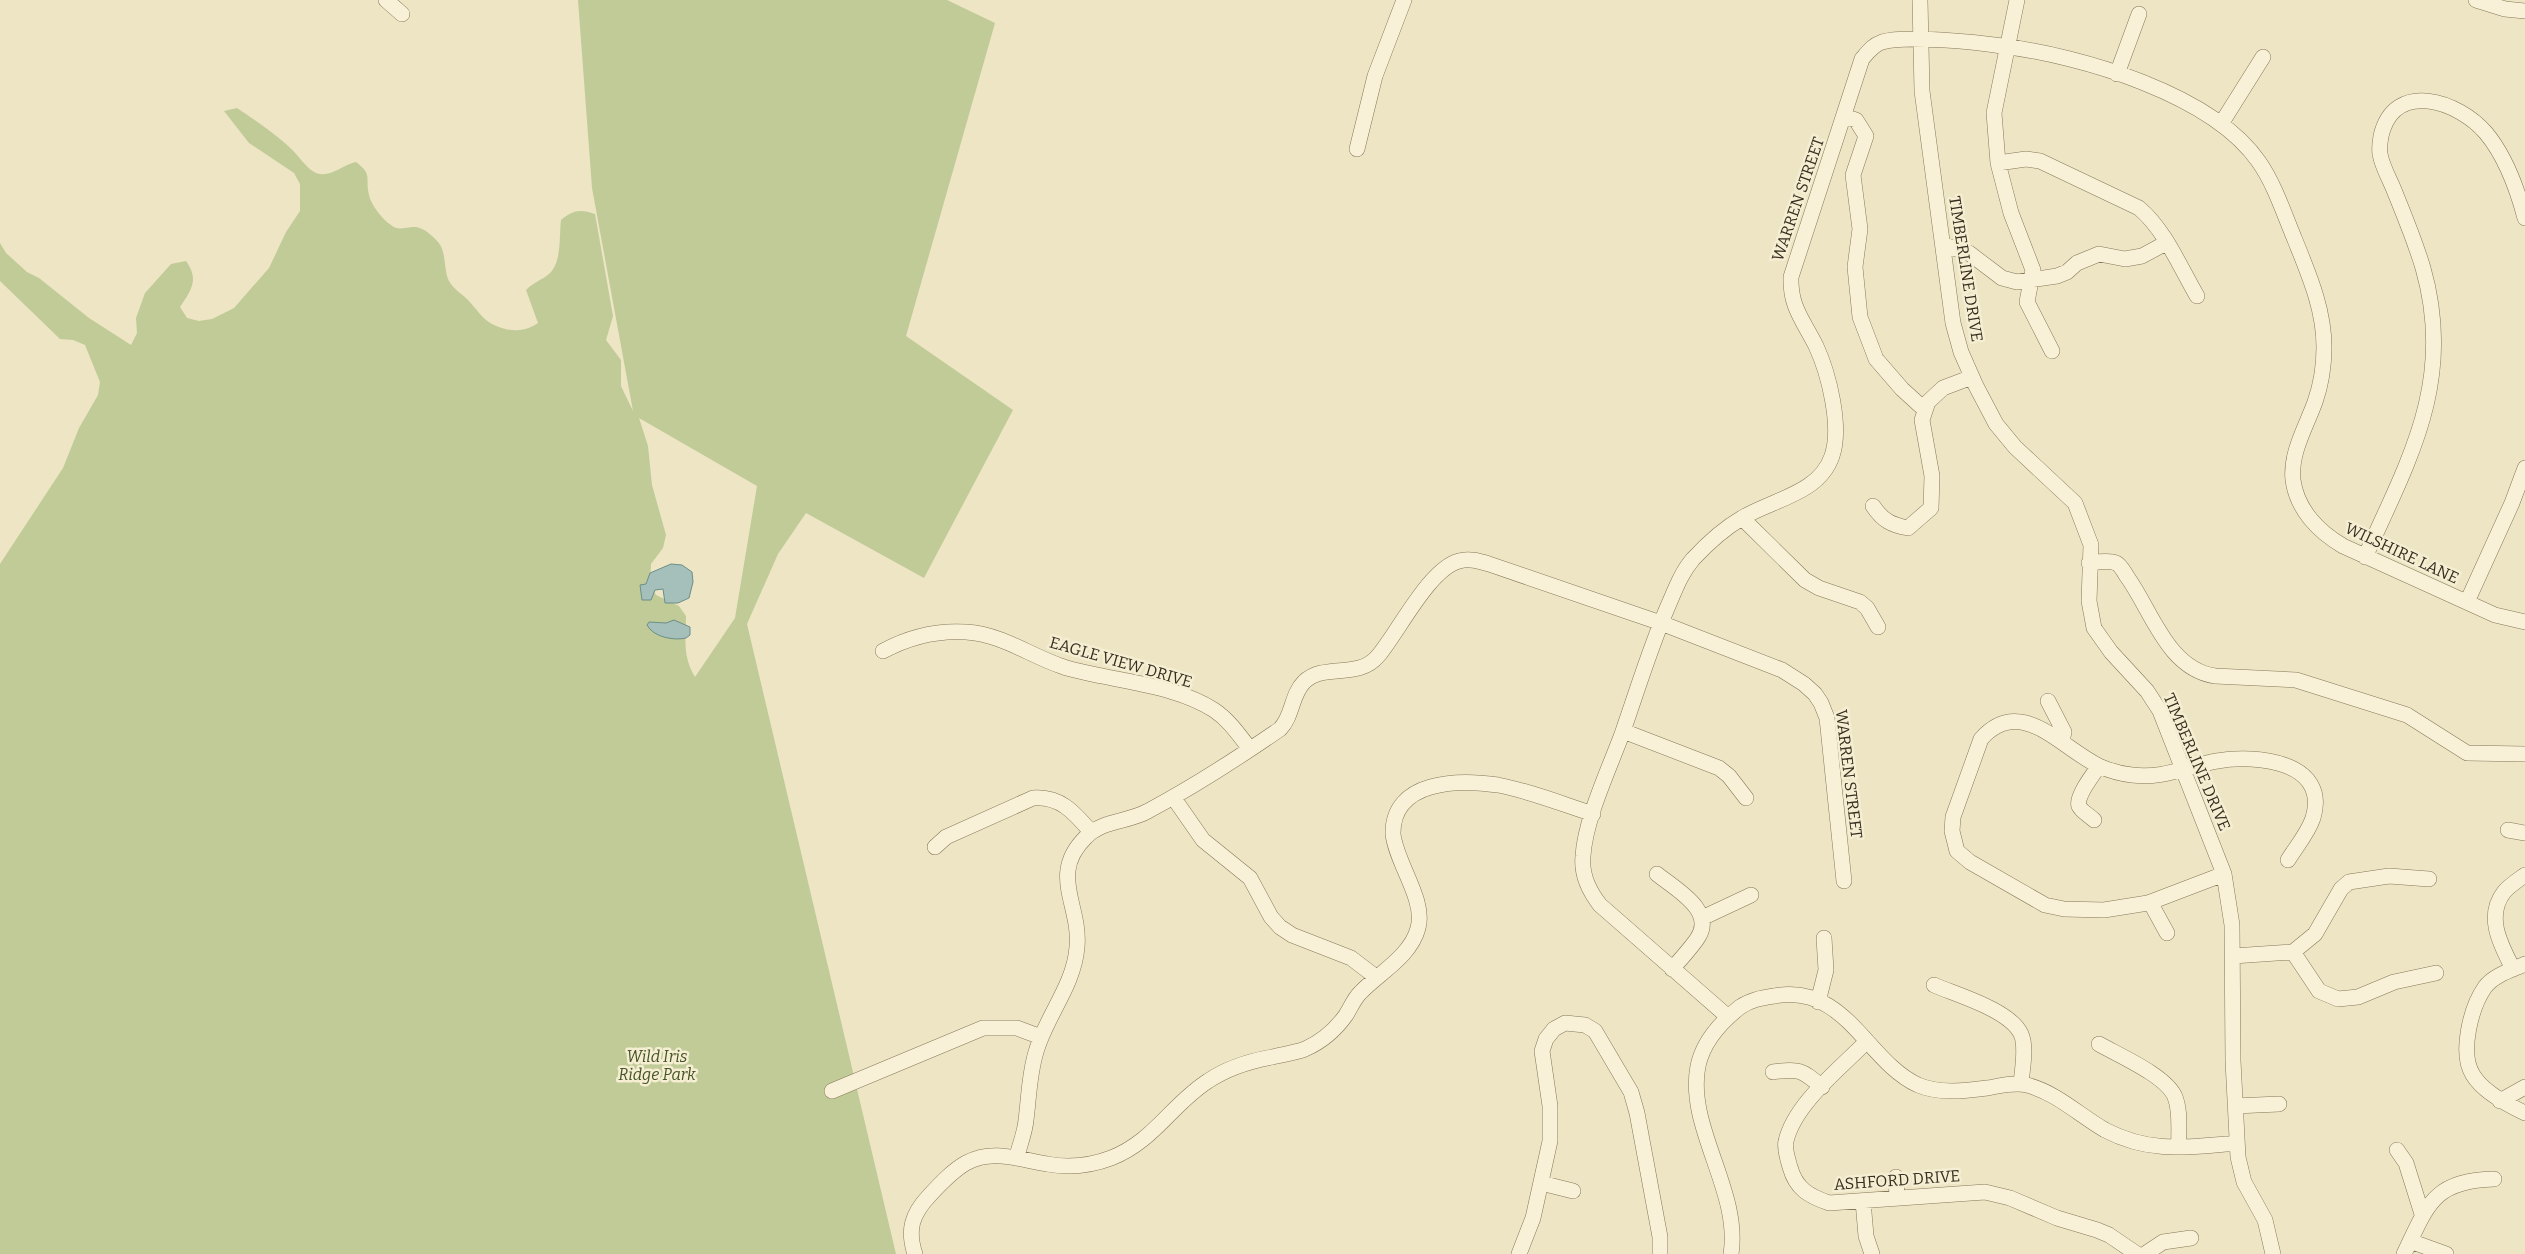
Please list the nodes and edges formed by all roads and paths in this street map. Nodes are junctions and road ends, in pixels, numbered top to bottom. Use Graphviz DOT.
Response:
graph roads {
  1 [pos="386,0"];
  2 [pos="1404,0"];
  3 [pos="1920,0"];
  4 [pos="2017,0"];
  5 [pos="2476,0"];
  6 [pos="2525,11"];
  7 [pos="402,14"];
  8 [pos="2139,14"];
  9 [pos="1920,40"];
  10 [pos="2006,46"];
  11 [pos="2263,57"];
  12 [pos="2117,74"];
  13 [pos="1844,116"];
  14 [pos="2222,124"];
  15 [pos="1357,149"];
  16 [pos="1998,163"];
  17 [pos="2525,218"];
  18 [pos="2166,243"];
  19 [pos="1944,245"];
  20 [pos="2032,280"];
  21 [pos="2197,296"];
  22 [pos="2052,351"];
  23 [pos="1972,377"];
  24 [pos="1925,410"];
  25 [pos="2525,468"];
  26 [pos="1873,506"];
  27 [pos="1742,518"];
  28 [pos="2366,557"];
  29 [pos="2089,562"];
  30 [pos="2467,602"];
  31 [pos="2525,622"];
  32 [pos="1661,623"];
  33 [pos="1878,627"];
  34 [pos="883,651"];
  35 [pos="2048,702"];
  36 [pos="1623,731"];
  37 [pos="2062,741"];
  38 [pos="1250,749"];
  39 [pos="2525,754"];
  40 [pos="2099,766"];
  41 [pos="2183,769"];
  42 [pos="1173,797"];
  43 [pos="1746,798"];
  44 [pos="1593,814"];
  45 [pos="2094,820"];
  46 [pos="2508,830"];
  47 [pos="1091,832"];
  48 [pos="2525,833"];
  49 [pos="935,847"];
  50 [pos="2288,860"];
  51 [pos="1657,874"];
  52 [pos="2224,874"];
  53 [pos="2525,875"];
  54 [pos="2429,879"];
  55 [pos="1844,881"];
  56 [pos="1751,895"];
  57 [pos="2150,902"];
  58 [pos="1702,918"];
  59 [pos="2167,933"];
  60 [pos="1824,938"];
  61 [pos="2293,952"];
  62 [pos="2233,956"];
  63 [pos="2519,967"];
  64 [pos="1672,969"];
  65 [pos="2436,973"];
  66 [pos="1376,977"];
  67 [pos="1934,985"];
  68 [pos="1818,1002"];
  69 [pos="1727,1016"];
  70 [pos="1041,1037"];
  71 [pos="1867,1041"];
  72 [pos="2099,1044"];
  73 [pos="1773,1072"];
  74 [pos="2021,1084"];
  75 [pos="1822,1087"];
  76 [pos="2525,1087"];
  77 [pos="832,1092"];
  78 [pos="2500,1101"];
  79 [pos="2279,1104"];
  80 [pos="2235,1106"];
  81 [pos="2525,1113"];
  82 [pos="2237,1143"];
  83 [pos="2179,1147"];
  84 [pos="2397,1150"];
  85 [pos="1017,1156"];
  86 [pos="1896,1177"];
  87 [pos="2494,1179"];
  88 [pos="1541,1184"];
  89 [pos="1574,1191"];
  90 [pos="1897,1198"];
  91 [pos="1863,1201"];
  92 [pos="2422,1214"];
  93 [pos="2191,1238"];
  94 [pos="2407,1248"];
  95 [pos="915,1254"];
  96 [pos="1519,1254"];
  97 [pos="1660,1254"];
  98 [pos="1731,1254"];
  99 [pos="1872,1254"];
  100 [pos="2138,1254"];
  101 [pos="2145,1254"];
  102 [pos="2273,1254"];
  103 [pos="2446,1254"];
  1 -- 7 [label="street"];
  2 -- 15 [label="street"];
  3 -- 9 [label="street"];
  4 -- 10 [label="street"];
  5 -- 6 [label="street"];
  8 -- 12 [label="street"];
  9 -- 10 [label="street, WILSHIRE LANE"];
  9 -- 13 [label="street, WARREN STREET"];
  9 -- 19 [label="street, TIMBERLINE DRIVE"];
  10 -- 12 [label="street, WILSHIRE LANE"];
  10 -- 16 [label="street"];
  11 -- 14 [label="street"];
  12 -- 14 [label="street, WILSHIRE LANE"];
  13 -- 24 [label="street"];
  13 -- 27 [label="street, WARREN STREET"];
  14 -- 28 [label="street, WILSHIRE LANE"];
  16 -- 18 [label="street"];
  16 -- 20 [label="street"];
  17 -- 28 [label="street"];
  18 -- 20 [label="street"];
  18 -- 21 [label="street"];
  19 -- 20 [label="street"];
  19 -- 23 [label="street, TIMBERLINE DRIVE"];
  20 -- 22 [label="street"];
  23 -- 24 [label="street"];
  23 -- 29 [label="street, TIMBERLINE DRIVE"];
  24 -- 26 [label="street"];
  25 -- 30 [label="street"];
  27 -- 32 [label="street, WARREN STREET"];
  27 -- 33 [label="street"];
  28 -- 30 [label="street, WILSHIRE LANE"];
  29 -- 39 [label="street"];
  29 -- 41 [label="street, TIMBERLINE DRIVE"];
  30 -- 31 [label="street, WILSHIRE LANE"];
  32 -- 36 [label="street, WARREN STREET"];
  32 -- 38 [label="street"];
  32 -- 55 [label="street, WARREN STREET"];
  34 -- 38 [label="street, EAGLE VIEW DRIVE"];
  35 -- 37 [label="street"];
  36 -- 43 [label="street"];
  36 -- 44 [label="street, WARREN STREET"];
  37 -- 40 [label="street"];
  37 -- 57 [label="street"];
  38 -- 42 [label="street"];
  40 -- 41 [label="street"];
  40 -- 45 [label="street"];
  41 -- 50 [label="street"];
  41 -- 52 [label="street, TIMBERLINE DRIVE"];
  42 -- 47 [label="street"];
  42 -- 66 [label="street"];
  44 -- 64 [label="street, WARREN STREET"];
  44 -- 66 [label="street"];
  46 -- 48 [label="street"];
  47 -- 49 [label="street"];
  47 -- 70 [label="street"];
  51 -- 58 [label="street"];
  52 -- 57 [label="street"];
  52 -- 62 [label="street, TIMBERLINE DRIVE"];
  53 -- 63 [label="street"];
  54 -- 61 [label="street"];
  56 -- 58 [label="street"];
  57 -- 59 [label="street"];
  58 -- 64 [label="street"];
  60 -- 68 [label="street"];
  61 -- 62 [label="street"];
  61 -- 65 [label="street"];
  62 -- 80 [label="street, TIMBERLINE DRIVE"];
  63 -- 78 [label="street"];
  64 -- 69 [label="street, WARREN STREET"];
  66 -- 85 [label="street"];
  67 -- 74 [label="street"];
  68 -- 69 [label="street"];
  68 -- 71 [label="street"];
  69 -- 98 [label="street"];
  70 -- 77 [label="street"];
  70 -- 85 [label="street"];
  71 -- 74 [label="street"];
  71 -- 75 [label="street, ASHFORD DRIVE"];
  72 -- 83 [label="street"];
  73 -- 75 [label="street"];
  74 -- 83 [label="street"];
  75 -- 91 [label="street, ASHFORD DRIVE"];
  76 -- 78 [label="street"];
  78 -- 81 [label="street"];
  79 -- 80 [label="street"];
  80 -- 82 [label="street, TIMBERLINE DRIVE"];
  82 -- 83 [label="street"];
  82 -- 102 [label="street, TIMBERLINE DRIVE"];
  84 -- 92 [label="street"];
  85 -- 95 [label="street"];
  86 -- 90 [label="street"];
  87 -- 92 [label="street"];
  88 -- 89 [label="street"];
  88 -- 96 [label="street"];
  88 -- 97 [label="street"];
  90 -- 91 [label="street, ASHFORD DRIVE"];
  90 -- 100 [label="street, ASHFORD DRIVE"];
  91 -- 99 [label="street"];
  92 -- 94 [label="street"];
  93 -- 101 [label="street"];
  94 -- 103 [label="street"];
}
